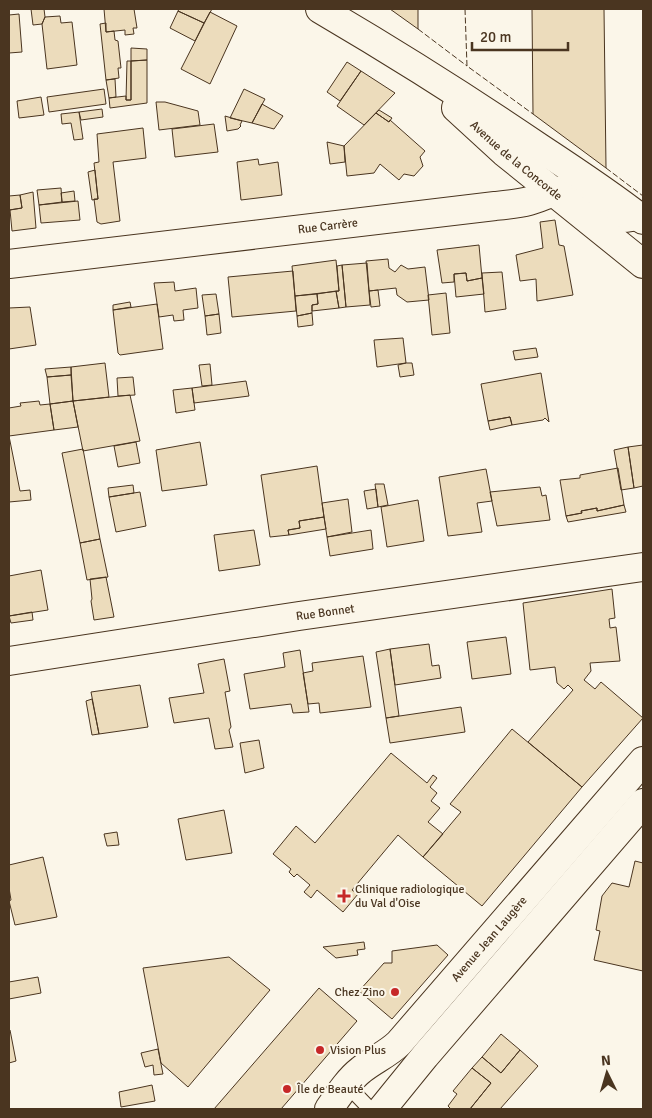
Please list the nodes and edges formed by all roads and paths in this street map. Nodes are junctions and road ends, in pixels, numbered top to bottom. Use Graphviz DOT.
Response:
graph roads {
  1 [pos="333,12"];
  2 [pos="393,52"];
  3 [pos="554,192"];
  4 [pos="641,218"];
  5 [pos="9,264"];
  6 [pos="643,264"];
  7 [pos="643,567"];
  8 [pos="9,661"];
  9 [pos="643,761"];
  10 [pos="643,803"];
  11 [pos="347,1085"];
  12 [pos="329,1109"];
  13 [pos="370,1109"];
  14 [pos="382,1109"];
  1 -- 2 [label="street, Avenue de la Concorde"];
  2 -- 3 [label="street, Avenue de la Concorde"];
  2 -- 4 [label="street, Avenue de la Concorde"];
  3 -- 4 [label="street, Rue Carrère"];
  3 -- 5 [label="street, Rue Carrère"];
  3 -- 6 [label="street, Avenue de la Concorde"];
  7 -- 8 [label="street, Rue Bonnet"];
  9 -- 11 [label="street, Avenue Jean Laugère"];
  10 -- 14 [label="street"];
  11 -- 12 [label="street, Avenue Jean Laugère"];
  11 -- 13 [label="lane"];
}
